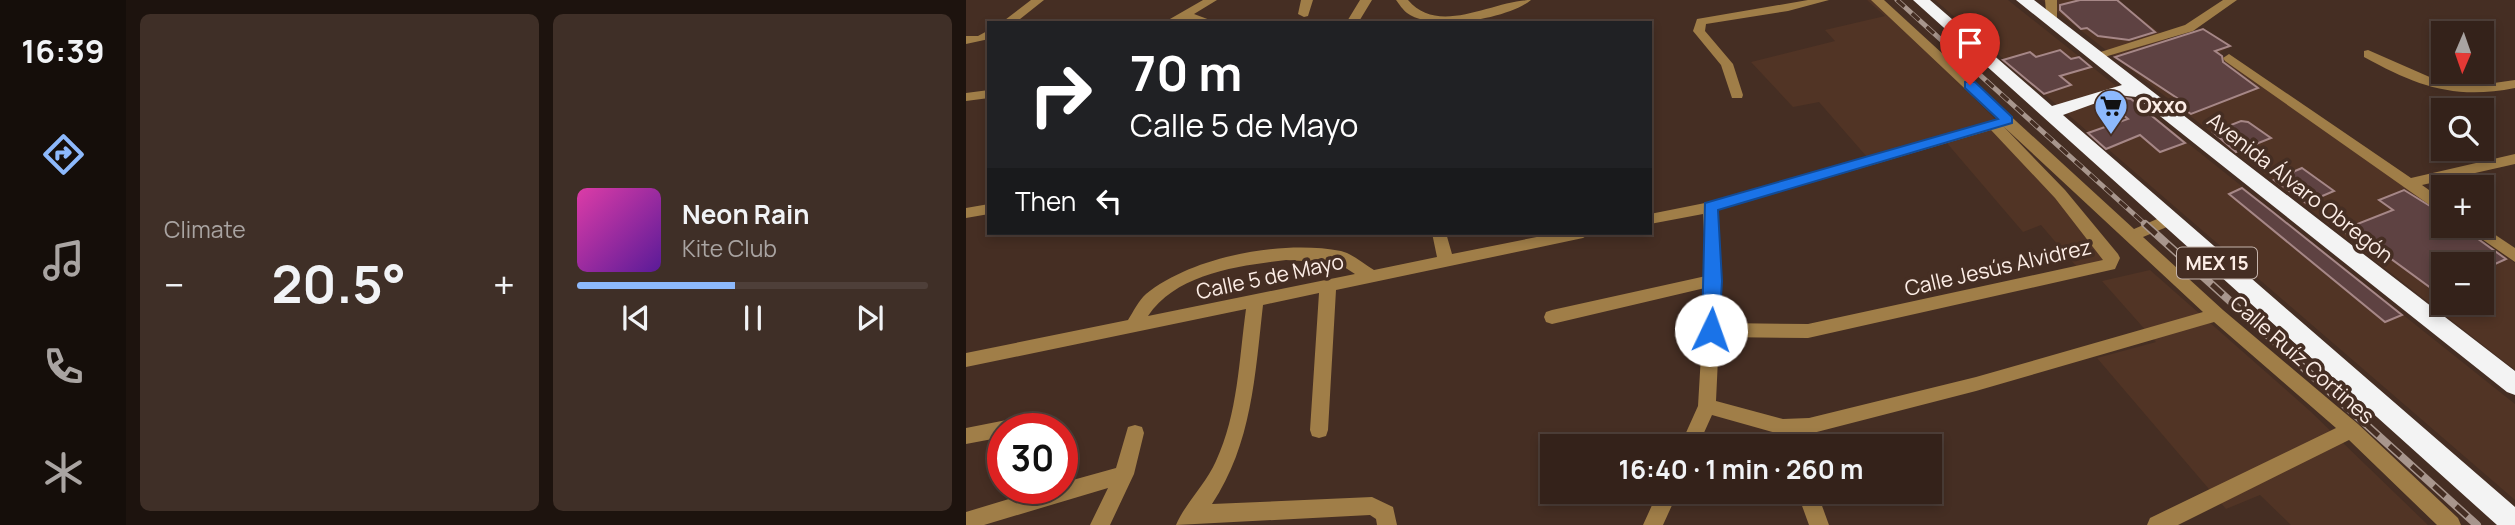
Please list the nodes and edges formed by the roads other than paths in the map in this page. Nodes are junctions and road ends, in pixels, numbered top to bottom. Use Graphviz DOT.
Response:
graph roads {
  1 [pos="1038,0"];
  2 [pos="1211,0"];
  3 [pos="1307,0"];
  4 [pos="1366,0"];
  5 [pos="1402,0"];
  6 [pos="1525,0"];
  7 [pos="1823,0"];
  8 [pos="1877,0"];
  9 [pos="1921,0"];
  10 [pos="2051,0"];
  11 [pos="2231,0"];
  12 [pos="2028,1"];
  13 [pos="1304,14"];
  14 [pos="1185,15"];
  15 [pos="1010,21"];
  16 [pos="1173,21"];
  17 [pos="1205,21"];
  18 [pos="1353,21"];
  19 [pos="2053,23"];
  20 [pos="985,36"];
  21 [pos="966,40"];
  22 [pos="2368,54"];
  23 [pos="2229,58"];
  24 [pos="2102,62"];
  25 [pos="2515,84"];
  26 [pos="2139,92"];
  27 [pos="987,93"];
  28 [pos="1737,95"];
  29 [pos="966,97"];
  30 [pos="2033,101"];
  31 [pos="2052,117"];
  32 [pos="2001,123"];
  33 [pos="2515,159"];
  34 [pos="2409,183"];
  35 [pos="2431,199"];
  36 [pos="1710,207"];
  37 [pos="987,209"];
  38 [pos="966,213"];
  39 [pos="1652,219"];
  40 [pos="2169,220"];
  41 [pos="1440,235"];
  42 [pos="1573,235"];
  43 [pos="2133,235"];
  44 [pos="2489,238"];
  45 [pos="2515,256"];
  46 [pos="1446,261"];
  47 [pos="1374,277"];
  48 [pos="1714,281"];
  49 [pos="1328,287"];
  50 [pos="1255,302"];
  51 [pos="2217,315"];
  52 [pos="1552,317"];
  53 [pos="1132,327"];
  54 [pos="1711,330"];
  55 [pos="966,360"];
  56 [pos="2515,384"];
  57 [pos="1707,406"];
  58 [pos="1783,427"];
  59 [pos="1319,430"];
  60 [pos="2350,430"];
  61 [pos="987,432"];
  62 [pos="1135,433"];
  63 [pos="1694,434"];
  64 [pos="1786,434"];
  65 [pos="966,436"];
  66 [pos="1124,474"];
  67 [pos="1663,504"];
  68 [pos="1811,504"];
  69 [pos="1190,519"];
  70 [pos="1387,519"];
  71 [pos="966,521"];
  72 [pos="2515,524"];
  73 [pos="1100,525"];
  74 [pos="1653,525"];
  75 [pos="1819,525"];
  76 [pos="2157,525"];
  77 [pos="2451,525"];
  1 -- 15 [label="street"];
  2 -- 14 [label="street"];
  3 -- 13 [label="street"];
  4 -- 18 [label="street"];
  5 -- 6 [label="street"];
  7 -- 28 [label="street"];
  8 -- 32 [label="street, Calle Ruíz Cortines"];
  9 -- 30 [label="highway, MEX 15"];
  10 -- 19 [label="street"];
  11 -- 24 [label="street"];
  12 -- 19 [label="highway, Avenida Álvaro Obregón"];
  14 -- 16 [label="street"];
  14 -- 17 [label="street"];
  19 -- 24 [label="highway, Avenida Álvaro Obregón"];
  20 -- 21 [label="street"];
  22 -- 25 [label="street"];
  23 -- 34 [label="street"];
  24 -- 26 [label="highway, Avenida Álvaro Obregón"];
  24 -- 30 [label="highway"];
  26 -- 31 [label="highway"];
  26 -- 56 [label="highway, Avenida Álvaro Obregón"];
  27 -- 29 [label="street"];
  30 -- 31 [label="highway, MEX 15"];
  31 -- 40 [label="highway, MEX 15"];
  32 -- 36 [label="street"];
  32 -- 43 [label="street, Calle Ruíz Cortines"];
  32 -- 54 [label="street, Calle Jesús Alvidrez"];
  33 -- 34 [label="street"];
  34 -- 35 [label="street"];
  36 -- 39 [label="street"];
  36 -- 48 [label="street"];
  37 -- 38 [label="street"];
  40 -- 43 [label="street"];
  40 -- 72 [label="highway, MEX 15"];
  41 -- 46 [label="street"];
  42 -- 46 [label="street, Calle 5 de Mayo"];
  43 -- 51 [label="street, Calle Ruíz Cortines"];
  44 -- 45 [label="street"];
  46 -- 47 [label="street, Calle 5 de Mayo"];
  47 -- 49 [label="street, Calle 5 de Mayo"];
  47 -- 53 [label="street"];
  48 -- 52 [label="street"];
  48 -- 54 [label="street"];
  49 -- 50 [label="street, Calle 5 de Mayo"];
  49 -- 59 [label="street"];
  50 -- 53 [label="street, Calle 5 de Mayo"];
  50 -- 69 [label="street"];
  51 -- 58 [label="street"];
  51 -- 60 [label="street, Calle Ruíz Cortines"];
  53 -- 55 [label="street, Calle 5 de Mayo"];
  54 -- 57 [label="street"];
  57 -- 58 [label="street"];
  57 -- 63 [label="street"];
  58 -- 64 [label="street"];
  60 -- 76 [label="street"];
  60 -- 77 [label="street, Calle Ruíz Cortines"];
  61 -- 65 [label="street"];
  62 -- 66 [label="street"];
  66 -- 71 [label="street"];
  66 -- 73 [label="street"];
  67 -- 74 [label="street"];
  68 -- 75 [label="street"];
  69 -- 70 [label="street"];
}
